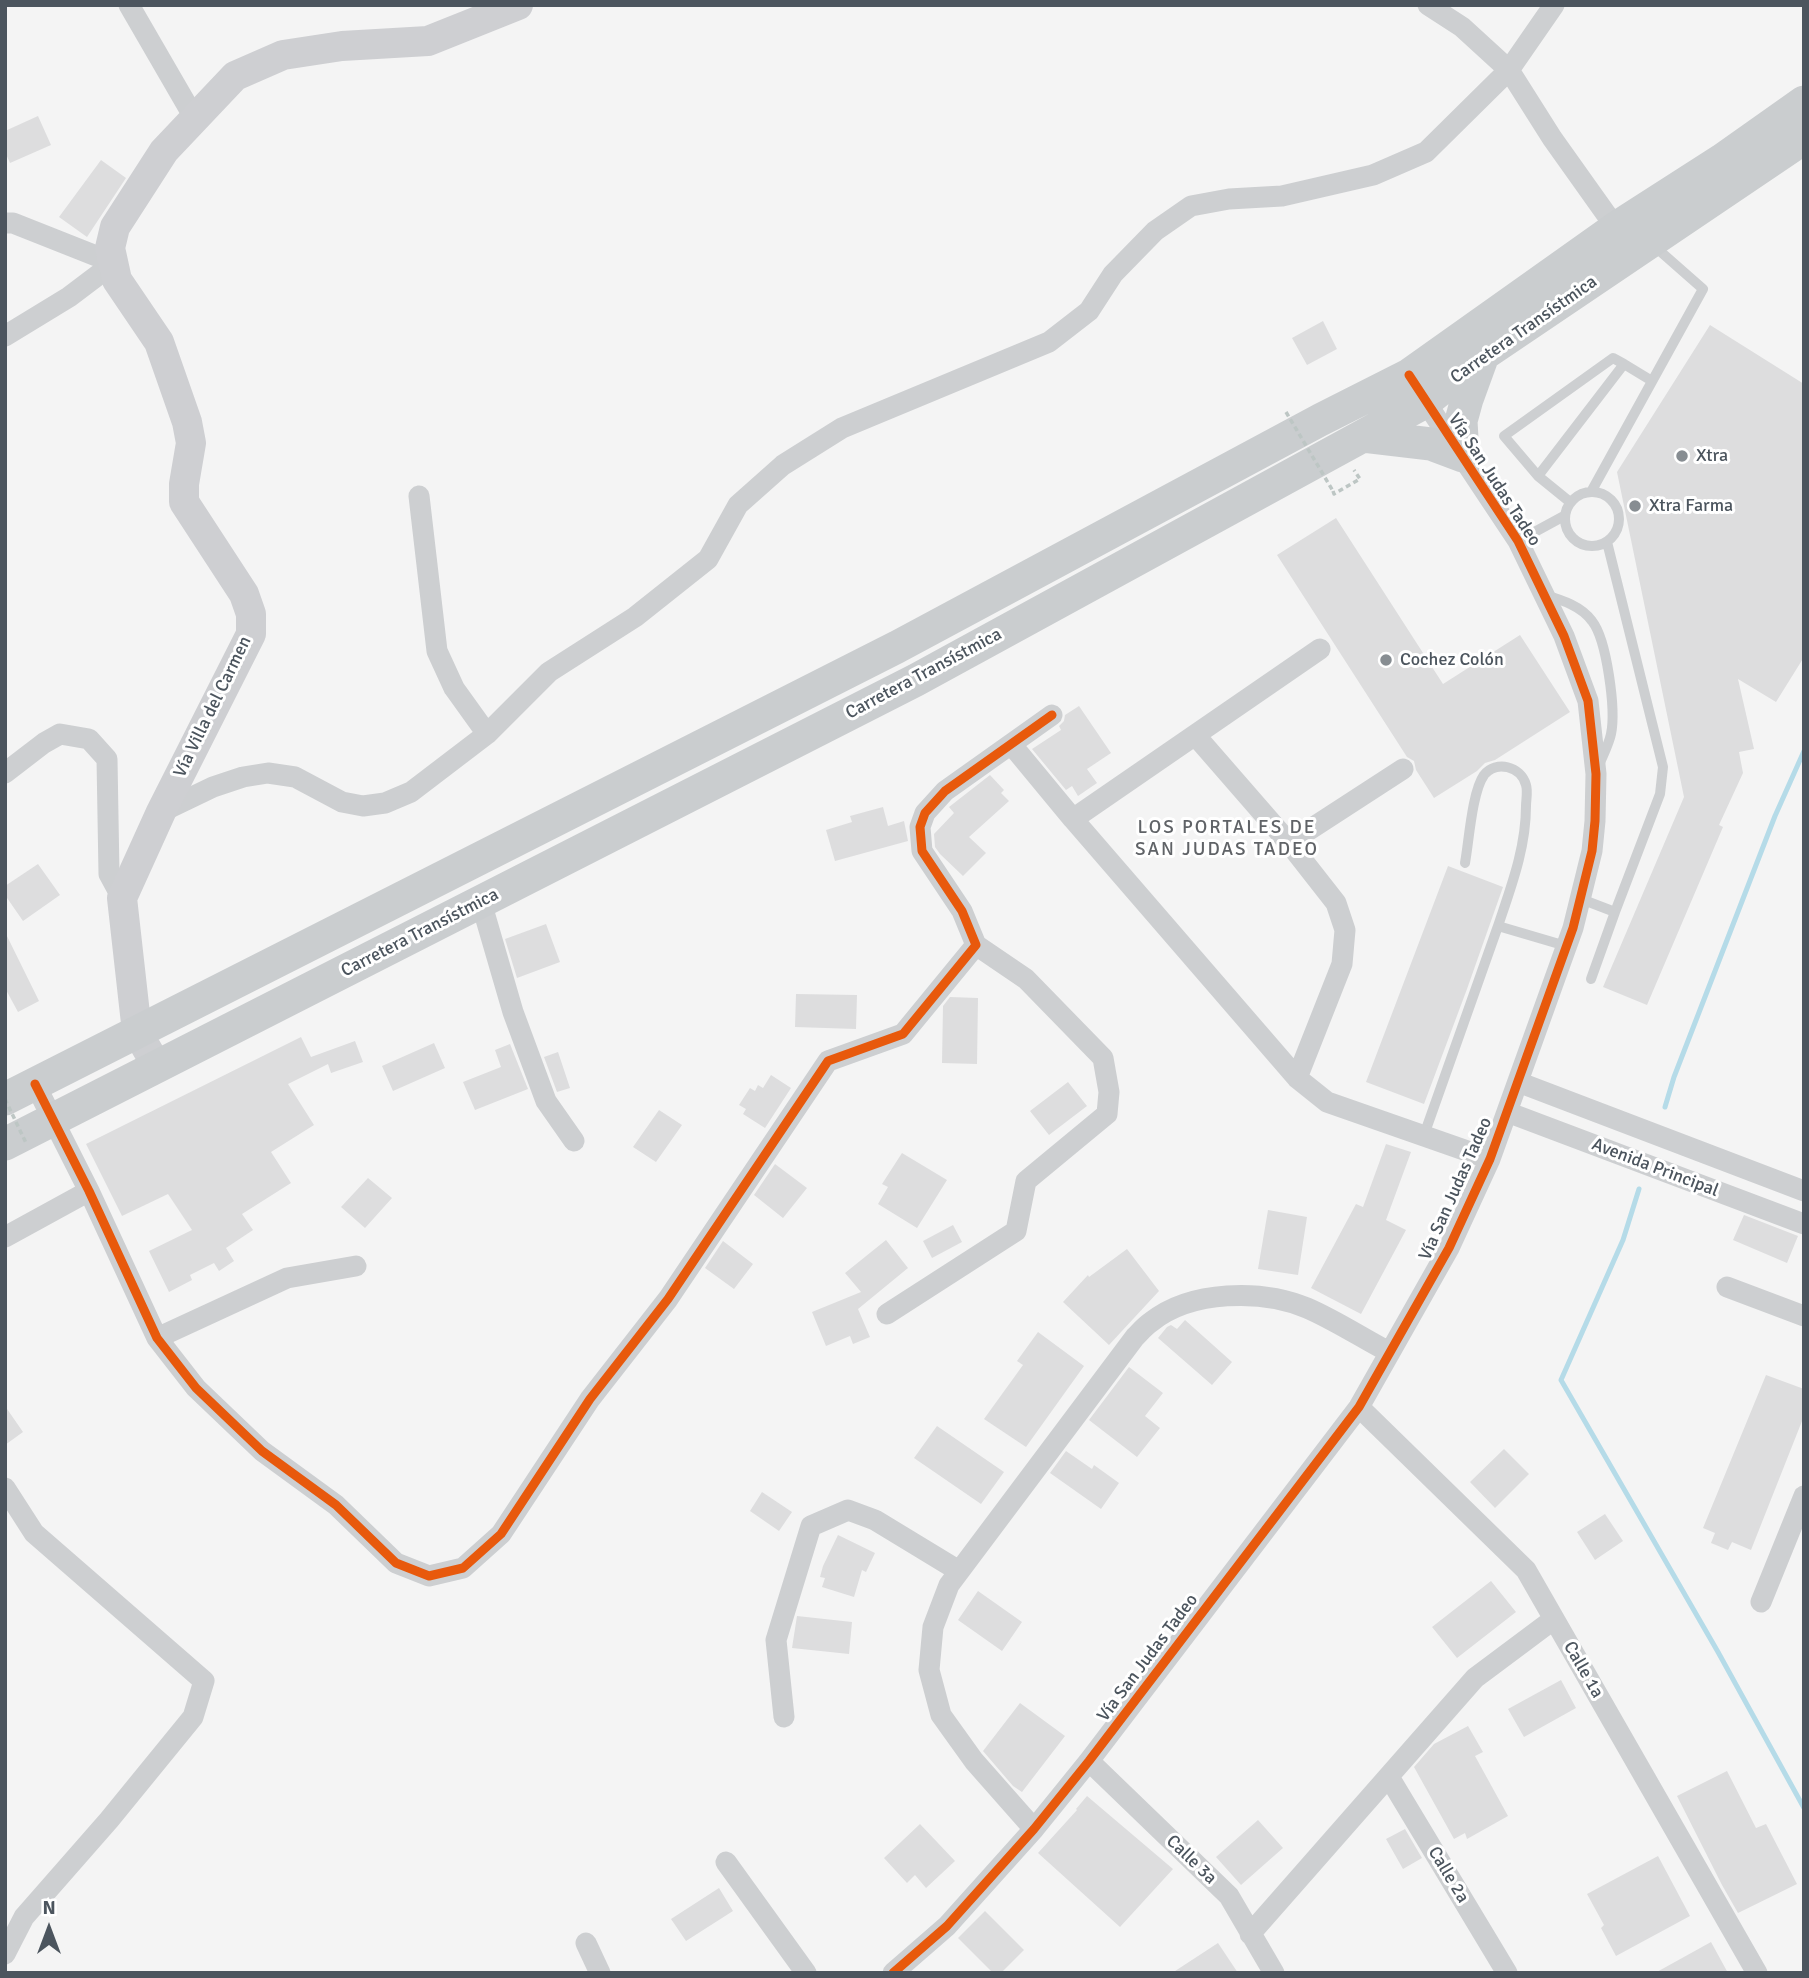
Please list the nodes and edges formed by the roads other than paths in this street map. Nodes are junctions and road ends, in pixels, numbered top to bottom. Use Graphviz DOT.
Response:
graph roads {
  1 [pos="130,5"];
  2 [pos="518,5"];
  3 [pos="1428,5"];
  4 [pos="1554,5"];
  5 [pos="1509,70"];
  6 [pos="1804,103"];
  7 [pos="195,119"];
  8 [pos="1804,138"];
  9 [pos="5,223"];
  10 [pos="1616,228"];
  11 [pos="1650,242"];
  12 [pos="114,263"];
  13 [pos="5,336"];
  14 [pos="1484,354"];
  15 [pos="1624,364"];
  16 [pos="1652,380"];
  17 [pos="1417,389"];
  18 [pos="1363,436"];
  19 [pos="1463,456"];
  20 [pos="1538,476"];
  21 [pos="1591,492"];
  22 [pos="419,495"];
  23 [pos="1570,502"];
  24 [pos="1564,516"];
  25 [pos="1518,541"];
  26 [pos="1607,542"];
  27 [pos="1545,595"];
  28 [pos="1320,649"];
  29 [pos="1052,716"];
  30 [pos="487,734"];
  31 [pos="1195,735"];
  32 [pos="1011,744"];
  33 [pos="1404,769"];
  34 [pos="5,773"];
  35 [pos="1596,774"];
  36 [pos="161,812"];
  37 [pos="1073,819"];
  38 [pos="1289,843"];
  39 [pos="1465,863"];
  40 [pos="122,898"];
  41 [pos="1581,898"];
  42 [pos="481,902"];
  43 [pos="1615,912"];
  44 [pos="1498,926"];
  45 [pos="976,945"];
  46 [pos="1566,946"];
  47 [pos="1591,979"];
  48 [pos="137,1031"];
  49 [pos="157,1066"];
  50 [pos="1297,1078"];
  51 [pos="1518,1082"];
  52 [pos="35,1084"];
  53 [pos="5,1099"];
  54 [pos="1507,1112"];
  55 [pos="53,1120"];
  56 [pos="1423,1135"];
  57 [pos="574,1141"];
  58 [pos="16,1143"];
  59 [pos="1490,1159"];
  60 [pos="89,1191"];
  61 [pos="1804,1191"];
  62 [pos="1804,1224"];
  63 [pos="5,1237"];
  64 [pos="356,1266"];
  65 [pos="1727,1287"];
  66 [pos="887,1314"];
  67 [pos="1804,1316"];
  68 [pos="157,1338"];
  69 [pos="1389,1352"];
  70 [pos="1359,1407"];
  71 [pos="5,1488"];
  72 [pos="1804,1496"];
  73 [pos="959,1571"];
  74 [pos="1760,1602"];
  75 [pos="1554,1619"];
  76 [pos="784,1717"];
  77 [pos="1089,1761"];
  78 [pos="1389,1777"];
  79 [pos="1034,1829"];
  80 [pos="726,1862"];
  81 [pos="1250,1934"];
  82 [pos="586,1943"];
  83 [pos="5,1954"];
  84 [pos="600,1973"];
  85 [pos="806,1973"];
  86 [pos="893,1973"];
  87 [pos="1274,1973"];
  88 [pos="1507,1973"];
  89 [pos="1757,1973"];
  1 -- 7 [label="street"];
  2 -- 7 [label="street, Vía Villa del Carmen"];
  3 -- 5 [label="street"];
  4 -- 5 [label="street"];
  5 -- 10 [label="street"];
  5 -- 30 [label="street"];
  6 -- 10 [label="main road, Carretera Transístmica"];
  7 -- 12 [label="street, Vía Villa del Carmen"];
  8 -- 11 [label="main road, Carretera Transístmica"];
  9 -- 12 [label="street"];
  10 -- 17 [label="main road, Carretera Transístmica"];
  11 -- 14 [label="main road, Carretera Transístmica"];
  11 -- 16 [label="lane"];
  12 -- 13 [label="street"];
  12 -- 36 [label="street, Vía Villa del Carmen"];
  14 -- 17 [label="main road, Carretera Transístmica"];
  14 -- 19 [label="main road"];
  15 -- 16 [label="lane"];
  15 -- 20 [label="lane"];
  15 -- 20 [label="lane"];
  16 -- 21 [label="lane"];
  17 -- 18 [label="main road, Carretera Transístmica"];
  17 -- 19 [label="street, Vía San Judas Tadeo"];
  17 -- 48 [label="main road, Carretera Transístmica"];
  18 -- 19 [label="main road"];
  18 -- 42 [label="main road, Carretera Transístmica"];
  19 -- 25 [label="street, Vía San Judas Tadeo"];
  20 -- 23 [label="lane"];
  21 -- 23 [label="lane"];
  21 -- 26 [label="lane"];
  22 -- 30 [label="street"];
  23 -- 24 [label="lane"];
  24 -- 25 [label="lane"];
  24 -- 26 [label="lane"];
  25 -- 27 [label="street, Vía San Judas Tadeo"];
  26 -- 43 [label="lane"];
  27 -- 35 [label="street, Vía San Judas Tadeo"];
  27 -- 35 [label="lane"];
  28 -- 31 [label="street"];
  29 -- 32 [label="street"];
  30 -- 36 [label="street"];
  31 -- 37 [label="street"];
  31 -- 38 [label="street"];
  32 -- 37 [label="street"];
  32 -- 45 [label="street"];
  33 -- 38 [label="street"];
  34 -- 40 [label="street"];
  35 -- 41 [label="street, Vía San Judas Tadeo"];
  36 -- 40 [label="street, Vía Villa del Carmen"];
  37 -- 50 [label="street"];
  38 -- 50 [label="street"];
  39 -- 44 [label="lane"];
  40 -- 48 [label="street"];
  41 -- 43 [label="lane"];
  41 -- 46 [label="street, Vía San Judas Tadeo"];
  42 -- 49 [label="main road, Carretera Transístmica"];
  42 -- 57 [label="street"];
  43 -- 47 [label="lane"];
  44 -- 46 [label="lane"];
  44 -- 56 [label="lane"];
  45 -- 66 [label="street"];
  45 -- 68 [label="street"];
  46 -- 51 [label="street, Vía San Judas Tadeo"];
  48 -- 49 [label="street"];
  48 -- 52 [label="main road, Carretera Transístmica"];
  49 -- 55 [label="main road, Carretera Transístmica"];
  50 -- 56 [label="street"];
  51 -- 54 [label="street, Vía San Judas Tadeo"];
  51 -- 61 [label="street, Avenida Principal"];
  52 -- 53 [label="main road, Carretera Transístmica"];
  52 -- 55 [label="street"];
  54 -- 59 [label="street, Vía San Judas Tadeo"];
  54 -- 62 [label="street, Avenida Principal"];
  55 -- 58 [label="main road, Carretera Transístmica"];
  55 -- 60 [label="street"];
  56 -- 59 [label="street"];
  59 -- 69 [label="street, Vía San Judas Tadeo"];
  60 -- 63 [label="street"];
  60 -- 68 [label="street"];
  64 -- 68 [label="street"];
  65 -- 67 [label="street"];
  69 -- 70 [label="street, Vía San Judas Tadeo"];
  69 -- 73 [label="street"];
  70 -- 75 [label="street, Calle 1a"];
  70 -- 77 [label="street, Vía San Judas Tadeo"];
  71 -- 83 [label="street"];
  72 -- 74 [label="street"];
  73 -- 76 [label="street"];
  73 -- 79 [label="street"];
  75 -- 78 [label="street"];
  75 -- 89 [label="street, Calle 1a"];
  77 -- 79 [label="street, Vía San Judas Tadeo"];
  77 -- 81 [label="street, Calle 3a"];
  78 -- 81 [label="street"];
  78 -- 88 [label="street, Calle 2a"];
  79 -- 86 [label="street, Vía San Judas Tadeo"];
  80 -- 85 [label="street"];
  81 -- 87 [label="street, Calle 3a"];
  82 -- 84 [label="street"];
}
